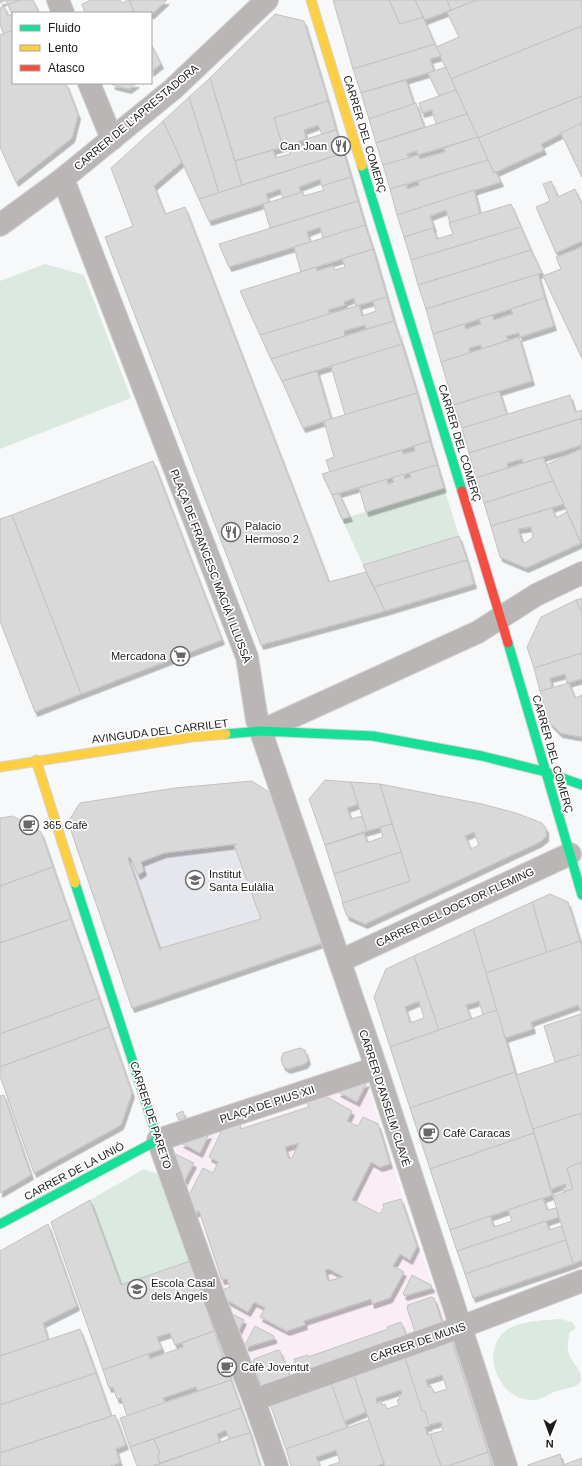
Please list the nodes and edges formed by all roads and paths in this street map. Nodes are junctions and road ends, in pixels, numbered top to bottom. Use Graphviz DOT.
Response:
graph roads {
  1 [pos="58,0"];
  2 [pos="267,0"];
  3 [pos="311,0"];
  4 [pos="62,12"];
  5 [pos="89,84"];
  6 [pos="112,139"];
  7 [pos="60,181"];
  8 [pos="0,226"];
  9 [pos="582,573"];
  10 [pos="500,617"];
  11 [pos="261,731"];
  12 [pos="36,760"];
  13 [pos="0,767"];
  14 [pos="546,772"];
  15 [pos="582,785"];
  16 [pos="570,854"];
  17 [pos="582,895"];
  18 [pos="340,961"];
  19 [pos="376,1068"];
  20 [pos="158,1140"];
  21 [pos="0,1224"];
  22 [pos="582,1281"];
  23 [pos="461,1327"];
  24 [pos="254,1400"];
  25 [pos="277,1466"];
  26 [pos="506,1466"];
  1 -- 4 [label="street"];
  2 -- 6 [label="street, CARRER DE L'APRESTADORA"];
  3 -- 10 [label="street, CARRER DEL COMERÇ"];
  5 -- 6 [label="street"];
  6 -- 7 [label="street, CARRER DE L'APRESTADORA"];
  7 -- 8 [label="street, CARRER DE L'APRESTADORA"];
  7 -- 11 [label="street, PLAÇA DE FRANCESC MACIÀ I LLUSSÀ"];
  9 -- 10 [label="street"];
  10 -- 11 [label="street"];
  10 -- 14 [label="street, CARRER DEL COMERÇ"];
  11 -- 12 [label="street, AVINGUDA DEL CARRILET"];
  11 -- 14 [label="street, AVINGUDA DEL CARRILET"];
  11 -- 18 [label="street, CARRER D'ANSELM CLAVÉ"];
  12 -- 13 [label="street, AVINGUDA DEL CARRILET"];
  12 -- 20 [label="street, CARRER DE PARETO"];
  14 -- 15 [label="street, AVINGUDA DEL CARRILET"];
  14 -- 16 [label="street, CARRER DEL COMERÇ"];
  16 -- 17 [label="street, CARRER DEL COMERÇ"];
  16 -- 18 [label="street, CARRER DEL DOCTOR FLEMING"];
  18 -- 19 [label="street, CARRER D'ANSELM CLAVÉ"];
  19 -- 20 [label="street, PLAÇA DE PIUS XII"];
  19 -- 23 [label="street, CARRER D'ANSELM CLAVÉ"];
  20 -- 21 [label="street, CARRER DE LA UNIÓ"];
  20 -- 24 [label="street, CARRER DE PARETO"];
  22 -- 23 [label="street, CARRER DE MUNS"];
  23 -- 24 [label="street, CARRER DE MUNS"];
  23 -- 26 [label="street, CARRER D'ANSELM CLAVÉ"];
  24 -- 25 [label="street, CARRER DE PARETO"];
}
